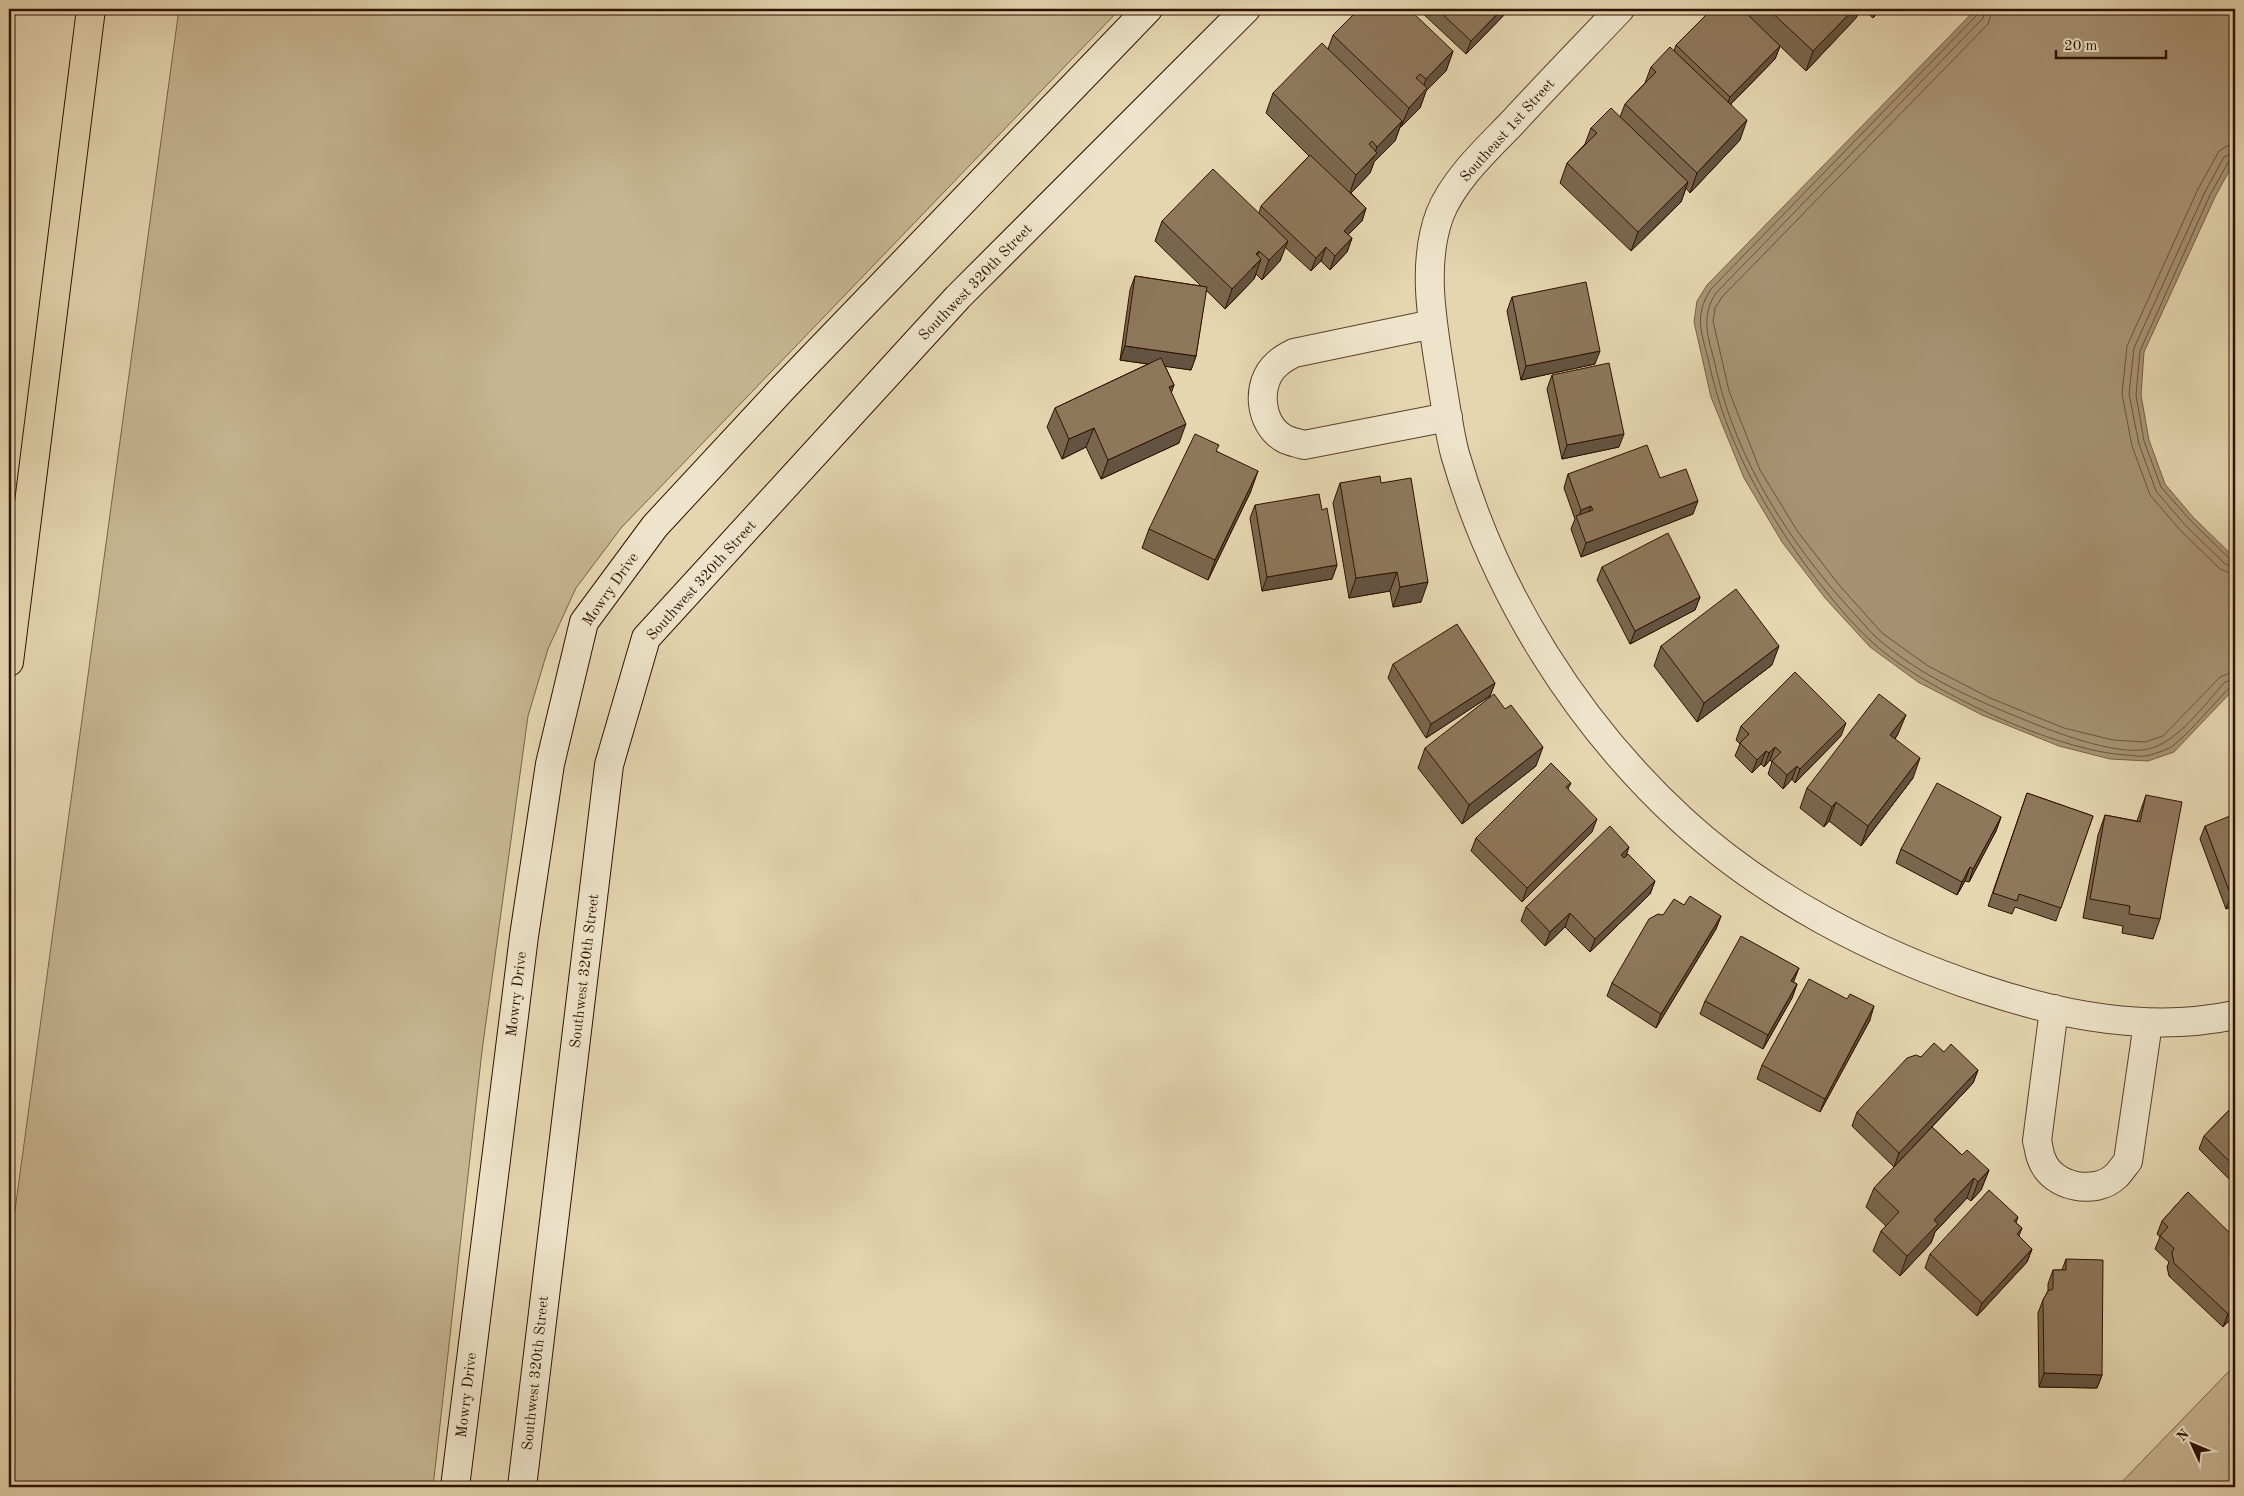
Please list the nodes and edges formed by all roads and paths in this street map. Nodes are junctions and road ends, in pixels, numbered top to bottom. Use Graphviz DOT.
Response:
graph roads {
  1 [pos="91,9"];
  2 [pos="1148,9"];
  3 [pos="1246,9"];
  4 [pos="1620,9"];
  5 [pos="1433,324"];
  6 [pos="1446,404"];
  7 [pos="9,662"];
  8 [pos="2054,1009"];
  9 [pos="2235,1015"];
  10 [pos="2148,1023"];
  11 [pos="455,1487"];
  12 [pos="522,1487"];
  1 -- 7 [label="highway"];
  2 -- 11 [label="street, Mowry Drive"];
  3 -- 12 [label="street, Southwest 320th Street"];
  4 -- 5 [label="street, Southeast 1st Street"];
  5 -- 6 [label="street, Southeast 1st Street"];
  5 -- 6 [label="street"];
  6 -- 8 [label="street, Southeast 1st Street"];
  8 -- 10 [label="street, Southeast 1st Street"];
  8 -- 10 [label="street"];
  9 -- 10 [label="street, Southeast 1st Street"];
}
